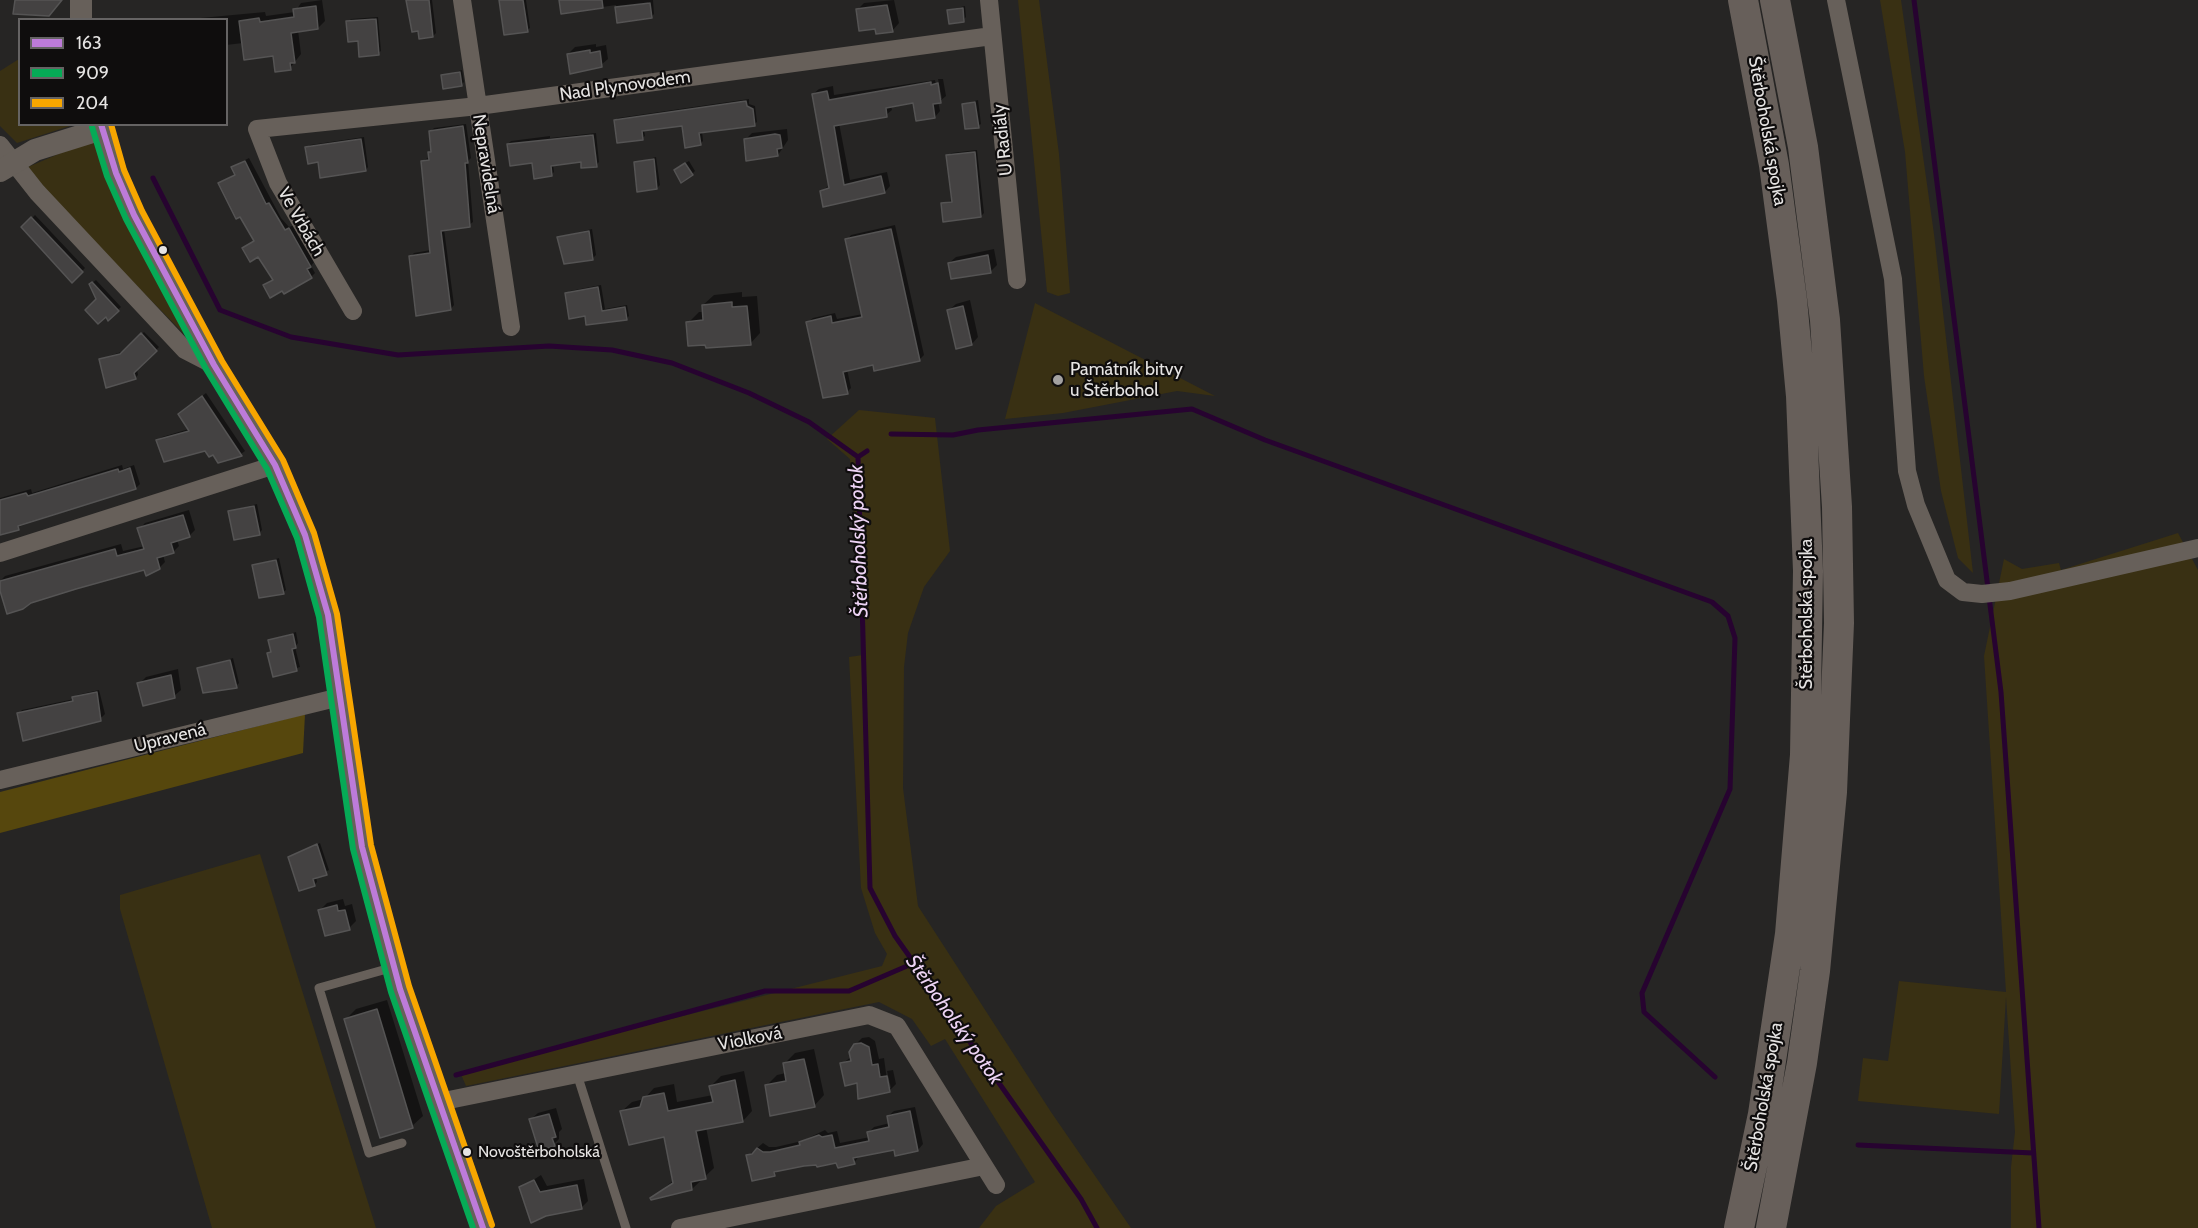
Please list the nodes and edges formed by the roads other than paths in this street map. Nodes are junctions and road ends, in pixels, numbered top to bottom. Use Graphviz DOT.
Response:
graph roads {
  1 [pos="81,0"];
  2 [pos="462,0"];
  3 [pos="988,0"];
  4 [pos="1743,0"];
  5 [pos="1774,0"];
  6 [pos="1836,0"];
  7 [pos="81,18"];
  8 [pos="992,36"];
  9 [pos="478,106"];
  10 [pos="101,127"];
  11 [pos="257,129"];
  12 [pos="4,159"];
  13 [pos="1017,280"];
  14 [pos="353,311"];
  15 [pos="511,327"];
  16 [pos="214,365"];
  17 [pos="275,465"];
  18 [pos="2198,548"];
  19 [pos="0,553"];
  20 [pos="340,697"];
  21 [pos="0,780"];
  22 [pos="394,967"];
  23 [pos="577,1074"];
  24 [pos="439,1102"];
  25 [pos="402,1143"];
  26 [pos="984,1166"];
  27 [pos="996,1185"];
  28 [pos="478,1226"];
  29 [pos="626,1228"];
  30 [pos="680,1228"];
  31 [pos="1739,1228"];
  32 [pos="1770,1228"];
  1 -- 7 [label="street"];
  2 -- 9 [label="street, Nepravidelná"];
  3 -- 8 [label="street, U Radiály"];
  4 -- 31 [label="highway, Štěrboholská spojka"];
  5 -- 32 [label="highway, Štěrboholská spojka"];
  6 -- 18 [label="street"];
  8 -- 9 [label="street, Nad Plynovodem"];
  8 -- 13 [label="street, U Radiály"];
  9 -- 11 [label="street, Nad Plynovodem"];
  9 -- 15 [label="street, Nepravidelná"];
  10 -- 12 [label="street"];
  10 -- 16 [label="street"];
  11 -- 14 [label="street, Ve Vrbách"];
  12 -- 16 [label="street"];
  16 -- 17 [label="street"];
  17 -- 19 [label="street"];
  17 -- 20 [label="street"];
  20 -- 21 [label="street, Upravená"];
  20 -- 22 [label="street"];
  22 -- 24 [label="street"];
  22 -- 25 [label="lane"];
  23 -- 24 [label="street, Violková"];
  23 -- 26 [label="street, Violková"];
  23 -- 29 [label="lane"];
  24 -- 28 [label="street"];
  26 -- 27 [label="street, Violková"];
  26 -- 30 [label="street"];
}
